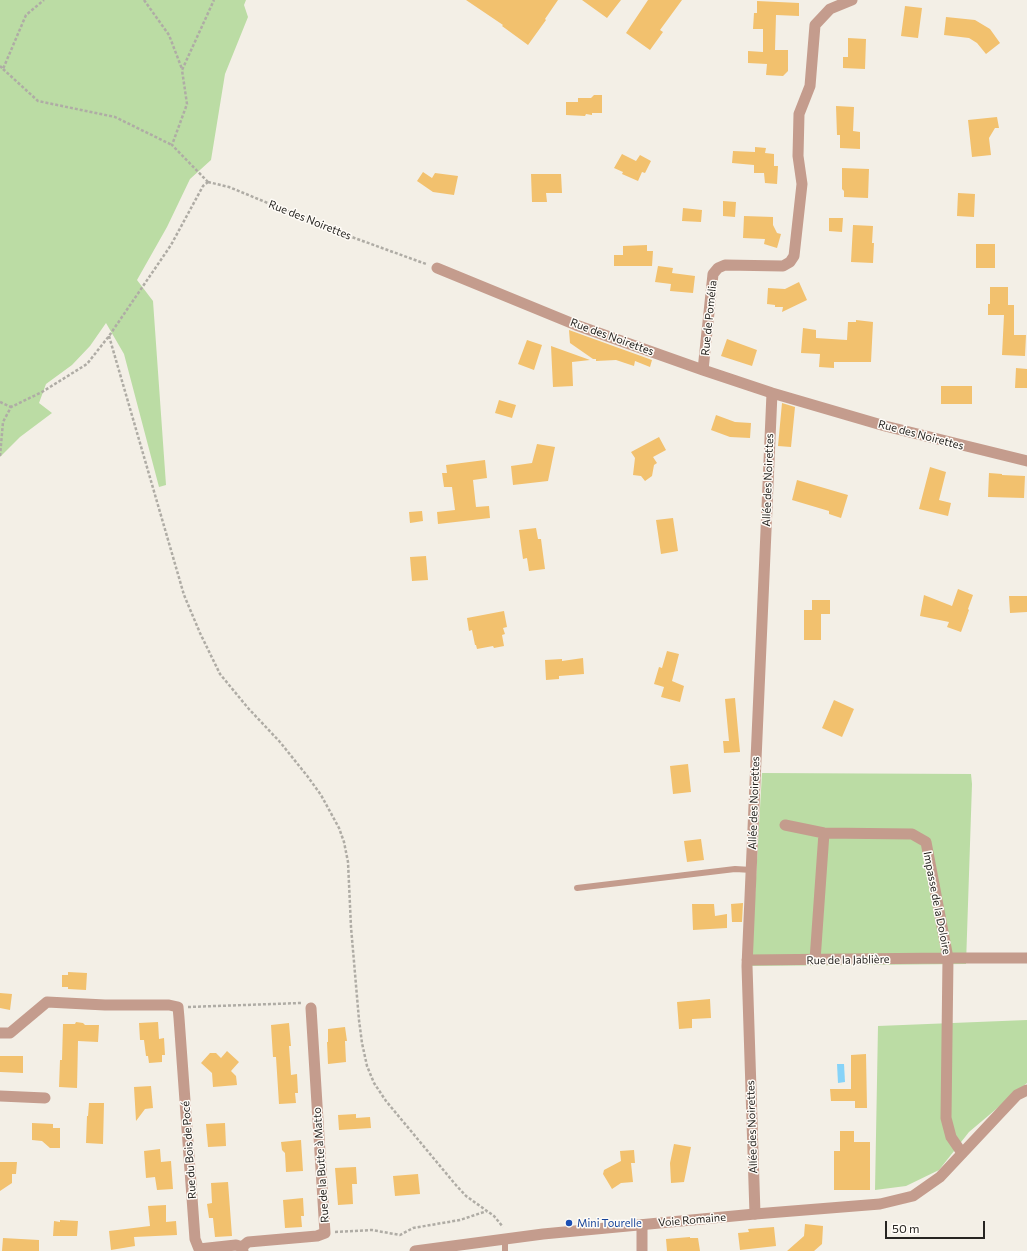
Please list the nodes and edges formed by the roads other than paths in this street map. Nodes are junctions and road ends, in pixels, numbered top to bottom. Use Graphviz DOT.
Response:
graph roads {
  1 [pos="852,0"];
  2 [pos="437,268"];
  3 [pos="703,370"];
  4 [pos="772,393"];
  5 [pos="1027,461"];
  6 [pos="785,825"];
  7 [pos="824,832"];
  8 [pos="752,870"];
  9 [pos="577,888"];
  10 [pos="948,958"];
  11 [pos="1027,958"];
  12 [pos="748,960"];
  13 [pos="815,960"];
  14 [pos="311,1008"];
  15 [pos="0,1033"];
  16 [pos="1027,1090"];
  17 [pos="0,1096"];
  18 [pos="45,1098"];
  19 [pos="962,1153"];
  20 [pos="755,1214"];
  21 [pos="642,1225"];
  22 [pos="508,1238"];
  23 [pos="242,1249"];
  24 [pos="415,1251"];
  25 [pos="505,1251"];
  26 [pos="642,1251"];
  1 -- 3 [label="street, Rue de Pomélia"];
  2 -- 3 [label="street, Rue des Noirettes"];
  3 -- 4 [label="street, Rue des Noirettes"];
  4 -- 5 [label="street, Rue des Noirettes"];
  4 -- 8 [label="street, Allée des Noirettes"];
  6 -- 7 [label="street, Impasse de la Doloire"];
  7 -- 10 [label="street, Impasse de la Doloire"];
  7 -- 13 [label="street"];
  8 -- 9 [label="lane"];
  8 -- 12 [label="street, Allée des Noirettes"];
  10 -- 11 [label="street, Rue de la Jablière"];
  10 -- 13 [label="street, Rue de la Jablière"];
  10 -- 19 [label="street, Impasse de la Doloire"];
  12 -- 13 [label="street, Rue de la Jablière"];
  12 -- 20 [label="street, Allée des Noirettes"];
  14 -- 23 [label="street, Rue de la Butte à Matto"];
  15 -- 23 [label="street, Rue du Bois de Pocé"];
  16 -- 19 [label="street, Voie Romaine"];
  17 -- 18 [label="street"];
  19 -- 20 [label="street, Voie Romaine"];
  20 -- 21 [label="street, Voie Romaine"];
  21 -- 22 [label="street, Voie Romaine"];
  21 -- 26 [label="street"];
  22 -- 24 [label="street, Voie Romaine"];
  22 -- 25 [label="lane"];
}
